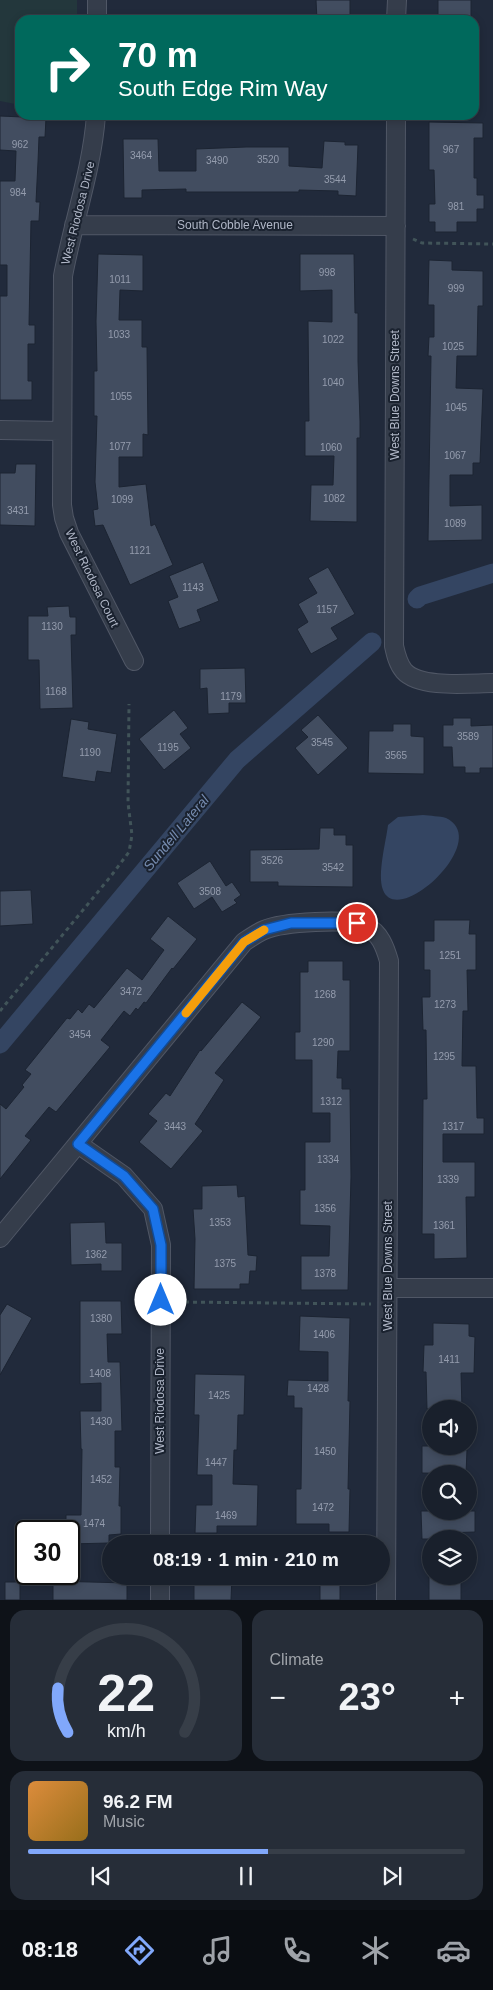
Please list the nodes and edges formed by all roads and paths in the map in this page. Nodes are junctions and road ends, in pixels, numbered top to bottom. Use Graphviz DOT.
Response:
graph roads {
  1 [pos="96,0"];
  2 [pos="396,0"];
  3 [pos="96,15"];
  4 [pos="396,15"];
  5 [pos="95,120"];
  6 [pos="396,120"];
  7 [pos="74,225"];
  8 [pos="396,226"];
  9 [pos="410,238"];
  10 [pos="493,244"];
  11 [pos="0,430"];
  12 [pos="62,431"];
  13 [pos="134,661"];
  14 [pos="493,683"];
  15 [pos="129,704"];
  16 [pos="0,1011"];
  17 [pos="78,1144"];
  18 [pos="0,1238"];
  19 [pos="388,1288"];
  20 [pos="493,1288"];
  21 [pos="177,1302"];
  22 [pos="371,1304"];
  23 [pos="160,1535"];
  24 [pos="160,1585"];
  25 [pos="160,1600"];
  26 [pos="386,1600"];
  1 -- 3 [label="street"];
  2 -- 4 [label="street"];
  5 -- 7 [label="street, West Riodosa Drive"];
  6 -- 8 [label="street, West Blue Downs Street"];
  7 -- 8 [label="street, South Cobble Avenue"];
  7 -- 12 [label="street, West Riodosa Drive"];
  8 -- 14 [label="street, West Blue Downs Street"];
  9 -- 10 [label="path"];
  11 -- 12 [label="street"];
  12 -- 13 [label="street, West Riodosa Court"];
  15 -- 16 [label="path"];
  17 -- 18 [label="street"];
  17 -- 19 [label="street, West Blue Downs Street"];
  17 -- 23 [label="street, West Riodosa Drive"];
  19 -- 20 [label="street"];
  19 -- 26 [label="street, West Blue Downs Street"];
  21 -- 22 [label="path"];
  24 -- 25 [label="street"];
}
